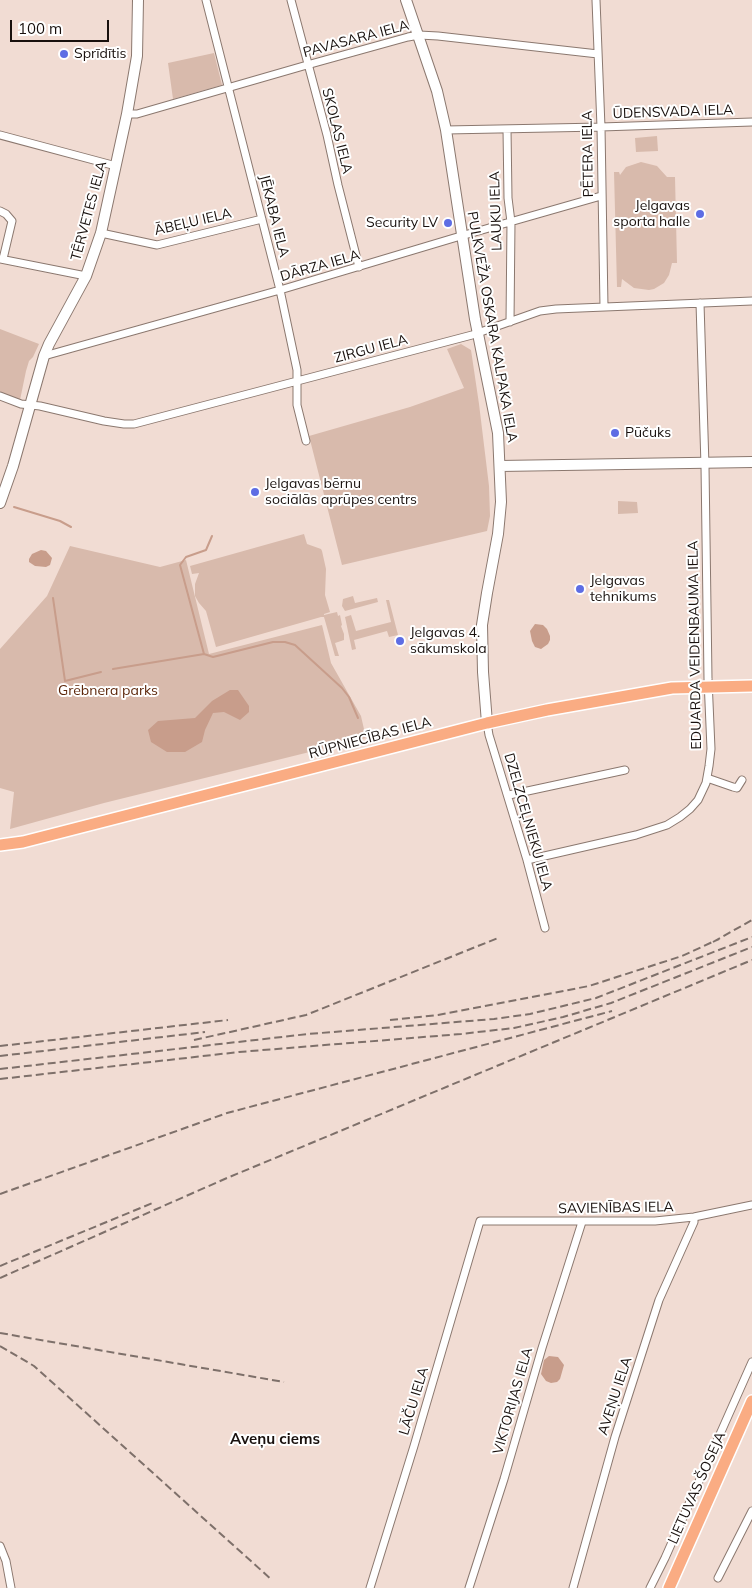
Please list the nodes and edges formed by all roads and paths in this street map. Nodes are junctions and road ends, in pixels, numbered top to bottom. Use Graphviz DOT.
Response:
graph roads {
  1 [pos="138,0"];
  2 [pos="206,0"];
  3 [pos="290,0"];
  4 [pos="406,0"];
  5 [pos="596,0"];
  6 [pos="419,35"];
  7 [pos="598,54"];
  8 [pos="307,65"];
  9 [pos="227,88"];
  10 [pos="127,114"];
  11 [pos="752,122"];
  12 [pos="601,127"];
  13 [pos="507,129"];
  14 [pos="446,130"];
  15 [pos="0,135"];
  16 [pos="116,166"];
  17 [pos="602,196"];
  18 [pos="0,211"];
  19 [pos="262,219"];
  20 [pos="511,222"];
  21 [pos="101,233"];
  22 [pos="462,236"];
  23 [pos="2,259"];
  24 [pos="360,267"];
  25 [pos="86,276"];
  26 [pos="280,290"];
  27 [pos="752,300"];
  28 [pos="700,303"];
  29 [pos="604,307"];
  30 [pos="510,322"];
  31 [pos="478,333"];
  32 [pos="44,356"];
  33 [pos="298,381"];
  34 [pos="0,396"];
  35 [pos="30,405"];
  36 [pos="306,441"];
  37 [pos="752,462"];
  38 [pos="704,464"];
  39 [pos="500,466"];
  40 [pos="0,503"];
  41 [pos="709,686"];
  42 [pos="752,686"];
  43 [pos="487,723"];
  44 [pos="625,770"];
  45 [pos="707,778"];
  46 [pos="742,780"];
  47 [pos="509,795"];
  48 [pos="0,845"];
  49 [pos="528,860"];
  50 [pos="545,928"];
  51 [pos="752,1205"];
  52 [pos="694,1217"];
  53 [pos="480,1221"];
  54 [pos="582,1222"];
  55 [pos="752,1362"];
  56 [pos="752,1401"];
  57 [pos="752,1511"];
  58 [pos="0,1546"];
  59 [pos="718,1578"];
  60 [pos="12,1588"];
  61 [pos="370,1588"];
  62 [pos="469,1588"];
  63 [pos="573,1588"];
  64 [pos="650,1588"];
  65 [pos="669,1588"];
  1 -- 10 [label="street, TĒRVETES IELA"];
  2 -- 9 [label="street, JĒKABA IELA"];
  3 -- 8 [label="street, SKOLAS IELA"];
  4 -- 6 [label="street, PULKVEŽA OSKARA KALPAKA IELA"];
  5 -- 7 [label="street, PĒTERA IELA"];
  6 -- 7 [label="street, PAVASARA IELA"];
  6 -- 8 [label="street, PAVASARA IELA"];
  6 -- 14 [label="street, PULKVEŽA OSKARA KALPAKA IELA"];
  7 -- 12 [label="street, PĒTERA IELA"];
  8 -- 9 [label="street, PAVASARA IELA"];
  8 -- 24 [label="street, SKOLAS IELA"];
  9 -- 10 [label="street, PAVASARA IELA"];
  9 -- 19 [label="street, JĒKABA IELA"];
  10 -- 16 [label="street, TĒRVETES IELA"];
  11 -- 12 [label="street, ŪDENSVADA IELA"];
  12 -- 13 [label="street, ŪDENSVADA IELA"];
  12 -- 17 [label="street, PĒTERA IELA"];
  13 -- 14 [label="street, ŪDENSVADA IELA"];
  13 -- 20 [label="street, LAUKU IELA"];
  14 -- 22 [label="street, PULKVEŽA OSKARA KALPAKA IELA"];
  15 -- 16 [label="street"];
  16 -- 21 [label="street, TĒRVETES IELA"];
  17 -- 20 [label="street, DĀRZA IELA"];
  17 -- 29 [label="street, PĒTERA IELA"];
  18 -- 23 [label="street"];
  19 -- 21 [label="street, ĀBEĻU IELA"];
  19 -- 26 [label="street, JĒKABA IELA"];
  20 -- 22 [label="street, DĀRZA IELA"];
  20 -- 30 [label="street, LAUKU IELA"];
  21 -- 25 [label="street, TĒRVETES IELA"];
  22 -- 24 [label="street, DĀRZA IELA"];
  22 -- 31 [label="street, PULKVEŽA OSKARA KALPAKA IELA"];
  23 -- 25 [label="street"];
  24 -- 26 [label="street, DĀRZA IELA"];
  25 -- 32 [label="street, TĒRVETES IELA"];
  26 -- 32 [label="street, DĀRZA IELA"];
  26 -- 33 [label="street, JĒKABA IELA"];
  27 -- 28 [label="street, ZIRGU IELA"];
  28 -- 29 [label="street, ZIRGU IELA"];
  28 -- 38 [label="street, EDUARDA VEIDENBAUMA IELA"];
  29 -- 30 [label="street, ZIRGU IELA"];
  30 -- 31 [label="street, ZIRGU IELA"];
  31 -- 33 [label="street, ZIRGU IELA"];
  31 -- 39 [label="street, PULKVEŽA OSKARA KALPAKA IELA"];
  32 -- 35 [label="street, TĒRVETES IELA"];
  33 -- 35 [label="street, ZIRGU IELA"];
  33 -- 36 [label="street, JĒKABA IELA"];
  34 -- 35 [label="street, ZIRGU IELA"];
  35 -- 40 [label="street, TĒRVETES IELA"];
  37 -- 38 [label="street"];
  38 -- 39 [label="street"];
  38 -- 41 [label="street, EDUARDA VEIDENBAUMA IELA"];
  39 -- 43 [label="street, PULKVEŽA OSKARA KALPAKA IELA"];
  41 -- 42 [label="main road, RŪPNIECĪBAS IELA"];
  41 -- 43 [label="main road, RŪPNIECĪBAS IELA"];
  41 -- 45 [label="street, EDUARDA VEIDENBAUMA IELA"];
  43 -- 47 [label="street, DZELZCEĻNIEKU IELA"];
  43 -- 48 [label="main road, RŪPNIECĪBAS IELA"];
  44 -- 47 [label="street"];
  45 -- 46 [label="street"];
  45 -- 49 [label="street, EDUARDA VEIDENBAUMA IELA"];
  47 -- 49 [label="street, DZELZCEĻNIEKU IELA"];
  49 -- 50 [label="street, DZELZCEĻNIEKU IELA"];
  51 -- 52 [label="street, SAVIENĪBAS IELA"];
  52 -- 54 [label="street, SAVIENĪBAS IELA"];
  52 -- 63 [label="street, AVEŅU IELA"];
  53 -- 54 [label="street, SAVIENĪBAS IELA"];
  53 -- 61 [label="street, LĀČU IELA"];
  54 -- 62 [label="street, VIKTORIJAS IELA"];
  55 -- 64 [label="street"];
  56 -- 65 [label="main road, LIETUVAS ŠOSEJA"];
  57 -- 59 [label="street"];
  58 -- 60 [label="street"];
}
